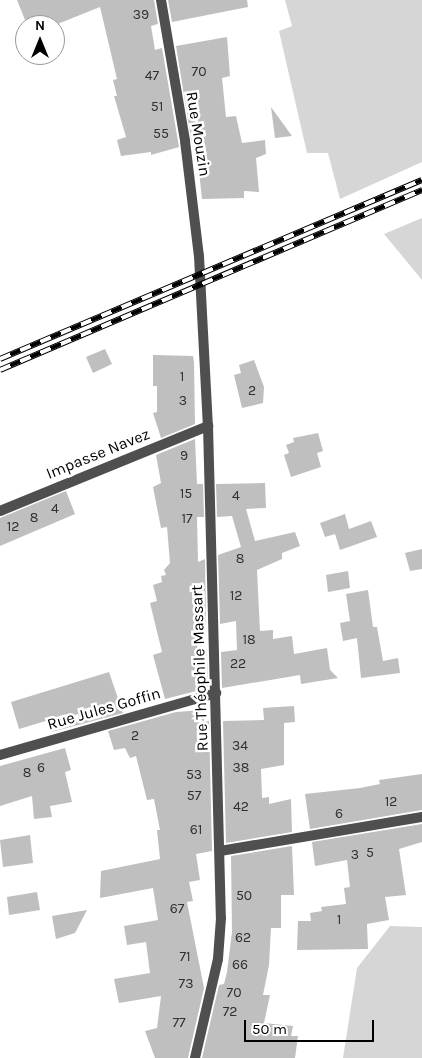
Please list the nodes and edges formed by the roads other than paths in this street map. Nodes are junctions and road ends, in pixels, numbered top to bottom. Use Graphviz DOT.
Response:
graph roads {
  1 [pos="161,0"];
  2 [pos="200,274"];
  3 [pos="208,426"];
  4 [pos="0,511"];
  5 [pos="216,693"];
  6 [pos="0,755"];
  7 [pos="422,817"];
  8 [pos="220,851"];
  9 [pos="195,1058"];
  1 -- 2 [label="street, Rue Mouzin"];
  2 -- 3 [label="street, Rue Théophile Massart"];
  3 -- 4 [label="street, Impasse Navez"];
  3 -- 5 [label="street, Rue Théophile Massart"];
  5 -- 6 [label="street, Rue Jules Goffin"];
  5 -- 8 [label="street, Rue Théophile Massart"];
  7 -- 8 [label="street"];
  8 -- 9 [label="street, Rue Théophile Massart"];
}
